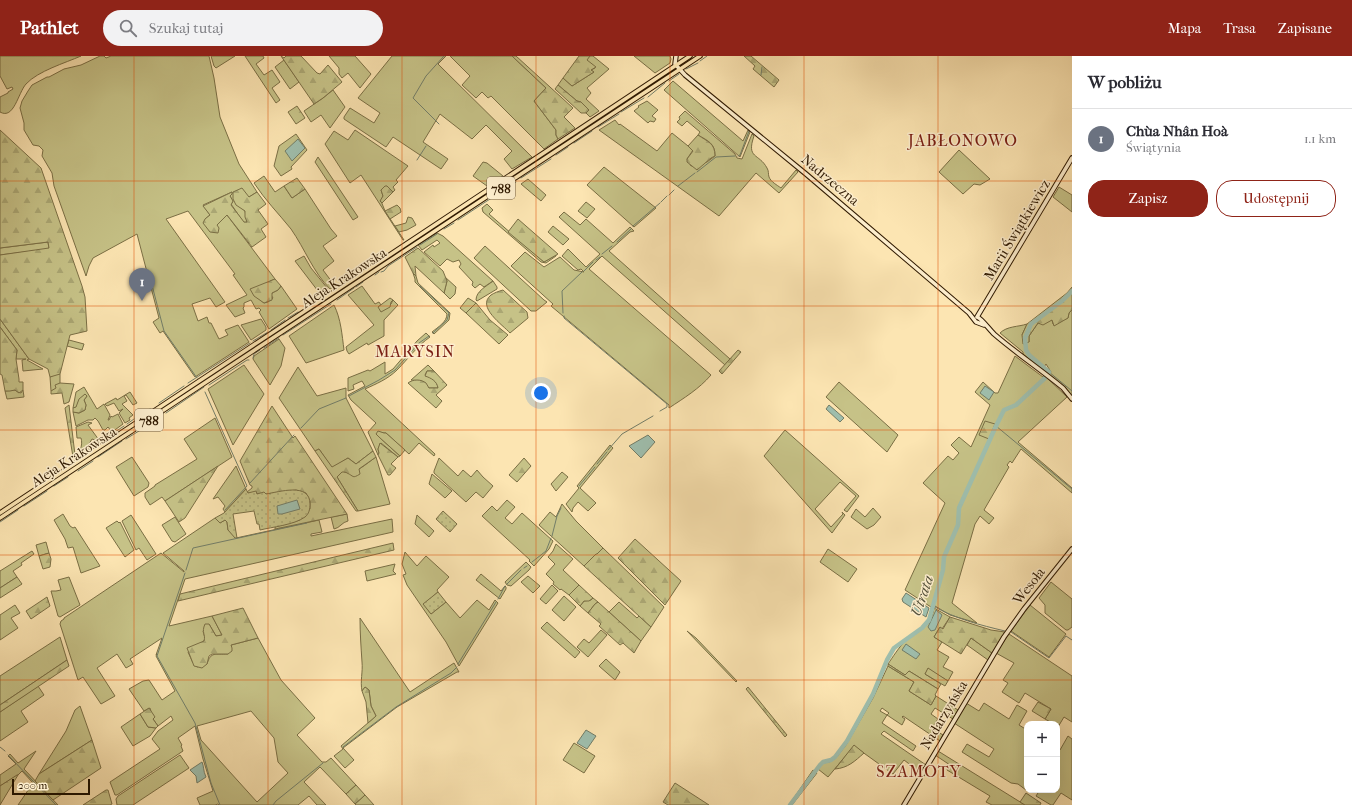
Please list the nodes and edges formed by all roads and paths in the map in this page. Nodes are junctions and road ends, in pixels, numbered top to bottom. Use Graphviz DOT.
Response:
graph roads {
  1 [pos="676,56"];
  2 [pos="690,56"];
  3 [pos="700,56"];
  4 [pos="676,65"];
  5 [pos="680,70"];
  6 [pos="1072,158"];
  7 [pos="978,319"];
  8 [pos="1072,399"];
  9 [pos="0,513"];
  10 [pos="0,518"];
  11 [pos="1072,549"];
  12 [pos="1004,638"];
  13 [pos="904,805"];
  1 -- 4 [label="street"];
  2 -- 4 [label="main road, Aleja Krakowska / 788"];
  3 -- 5 [label="main road, Aleja Krakowska / 788"];
  4 -- 5 [label="street, Nadrzeczna"];
  4 -- 9 [label="main road, Aleja Krakowska / 788"];
  5 -- 7 [label="street, Nadrzeczna"];
  5 -- 10 [label="main road, Aleja Krakowska / 788"];
  6 -- 7 [label="street, Marii Świątkiewicz"];
  7 -- 8 [label="street, Nadrzeczna"];
  11 -- 12 [label="street, Wesoła"];
  12 -- 13 [label="street, Nadarzyńska"];
}
